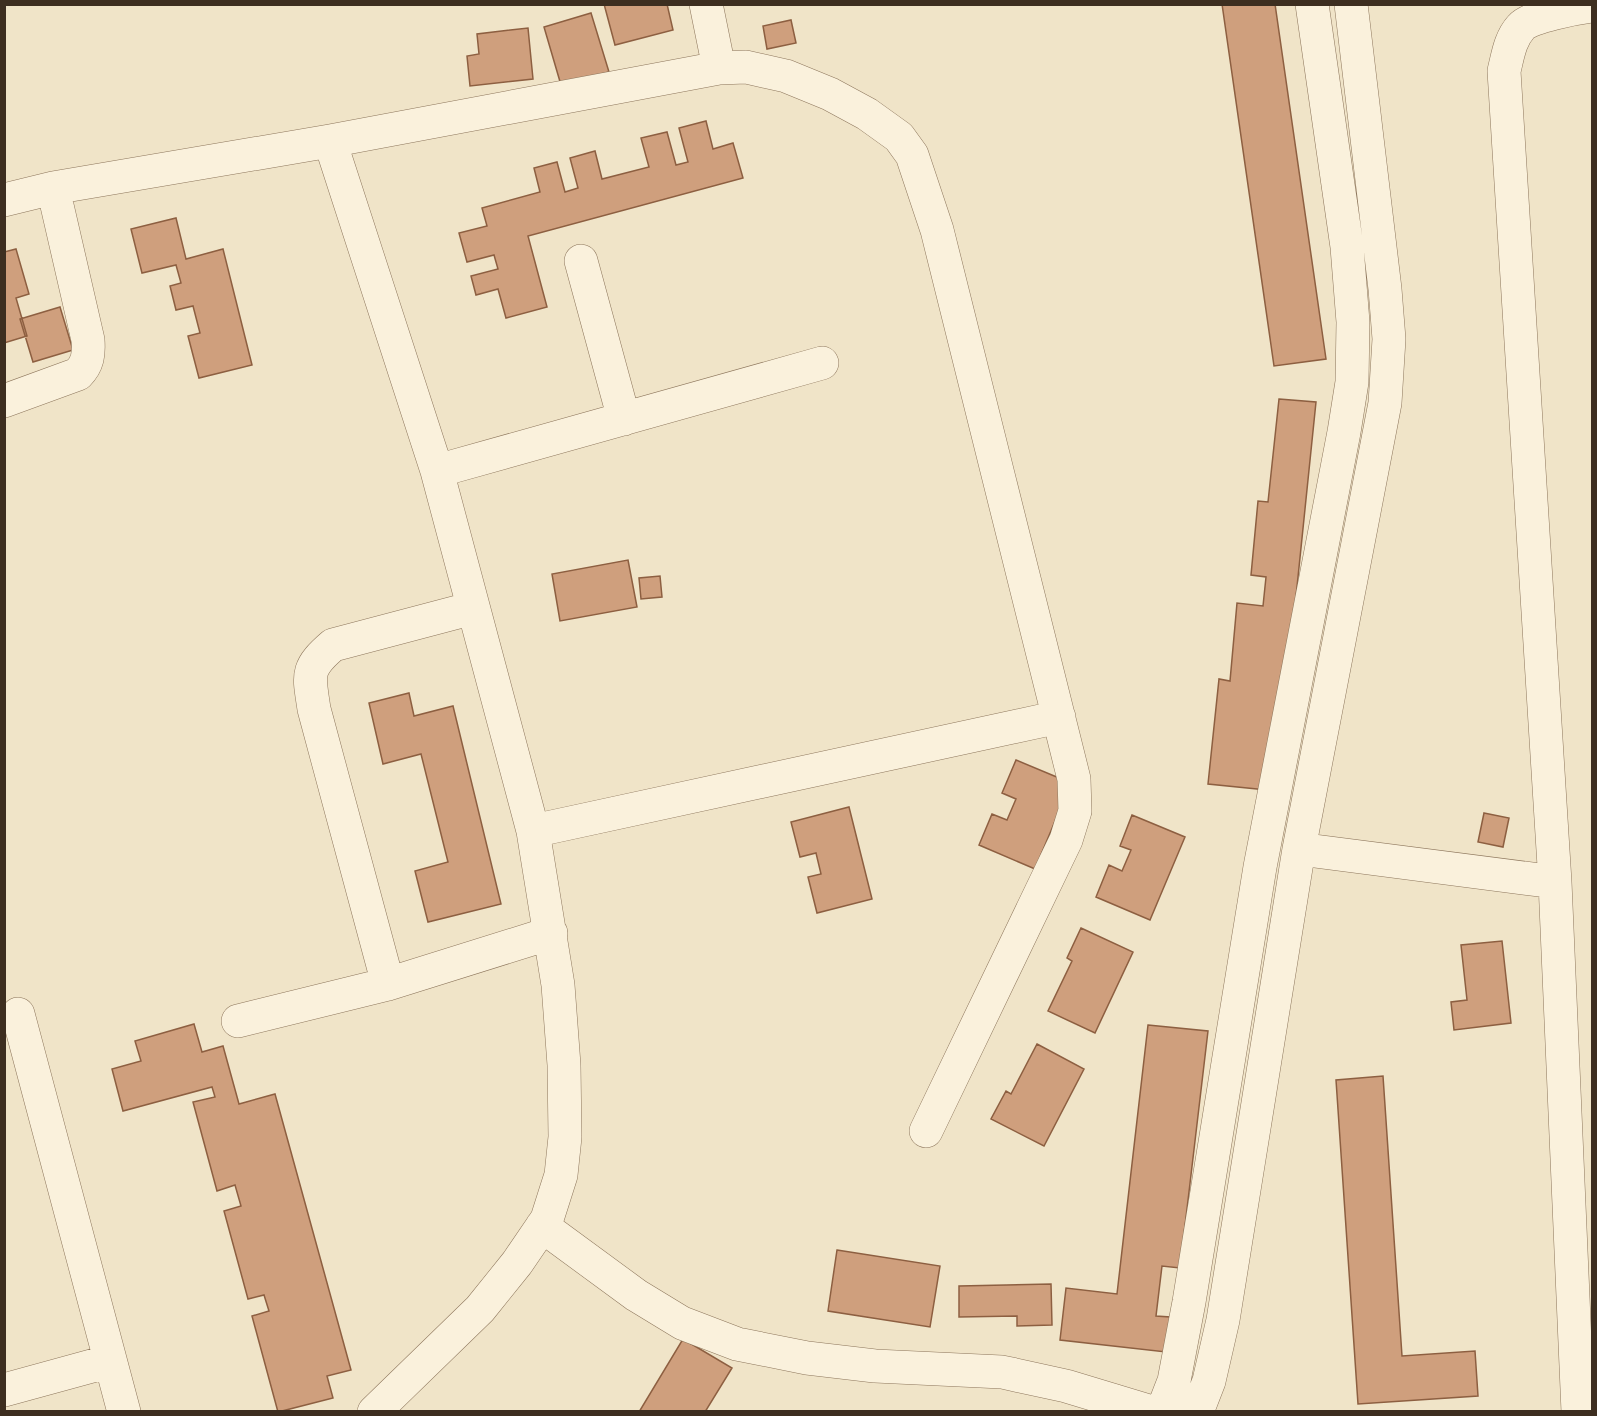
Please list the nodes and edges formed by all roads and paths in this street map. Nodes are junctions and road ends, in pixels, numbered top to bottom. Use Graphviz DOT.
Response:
graph roads {
  1 [pos="706,4"];
  2 [pos="1312,4"];
  3 [pos="1351,4"];
  4 [pos="1593,6"];
  5 [pos="719,68"];
  6 [pos="330,141"];
  7 [pos="53,188"];
  8 [pos="4,200"];
  9 [pos="581,261"];
  10 [pos="822,363"];
  11 [pos="4,401"];
  12 [pos="624,419"];
  13 [pos="437,471"];
  14 [pos="473,608"];
  15 [pos="1059,717"];
  16 [pos="533,831"];
  17 [pos="1299,849"];
  18 [pos="1555,882"];
  19 [pos="551,933"];
  20 [pos="388,984"];
  21 [pos="18,1014"];
  22 [pos="238,1022"];
  23 [pos="926,1131"];
  24 [pos="542,1226"];
  25 [pos="111,1361"];
  26 [pos="4,1390"];
  27 [pos="124,1412"];
  28 [pos="374,1412"];
  29 [pos="1152,1412"];
  30 [pos="1162,1412"];
  31 [pos="1197,1412"];
  32 [pos="1578,1412"];
  1 -- 5 [label="street"];
  2 -- 30 [label="street"];
  3 -- 17 [label="street"];
  4 -- 18 [label="street"];
  5 -- 6 [label="street"];
  5 -- 15 [label="street"];
  6 -- 7 [label="street"];
  6 -- 13 [label="street"];
  7 -- 8 [label="street"];
  7 -- 11 [label="street"];
  9 -- 12 [label="street"];
  10 -- 12 [label="street"];
  12 -- 13 [label="street"];
  13 -- 14 [label="street"];
  14 -- 16 [label="street"];
  14 -- 20 [label="street"];
  15 -- 16 [label="street"];
  15 -- 23 [label="street"];
  16 -- 19 [label="street"];
  17 -- 18 [label="street"];
  17 -- 31 [label="street"];
  18 -- 32 [label="street"];
  19 -- 20 [label="street"];
  19 -- 24 [label="street"];
  20 -- 22 [label="street"];
  21 -- 25 [label="street"];
  24 -- 28 [label="street"];
  24 -- 29 [label="street"];
  25 -- 26 [label="street"];
  25 -- 27 [label="street"];
}
